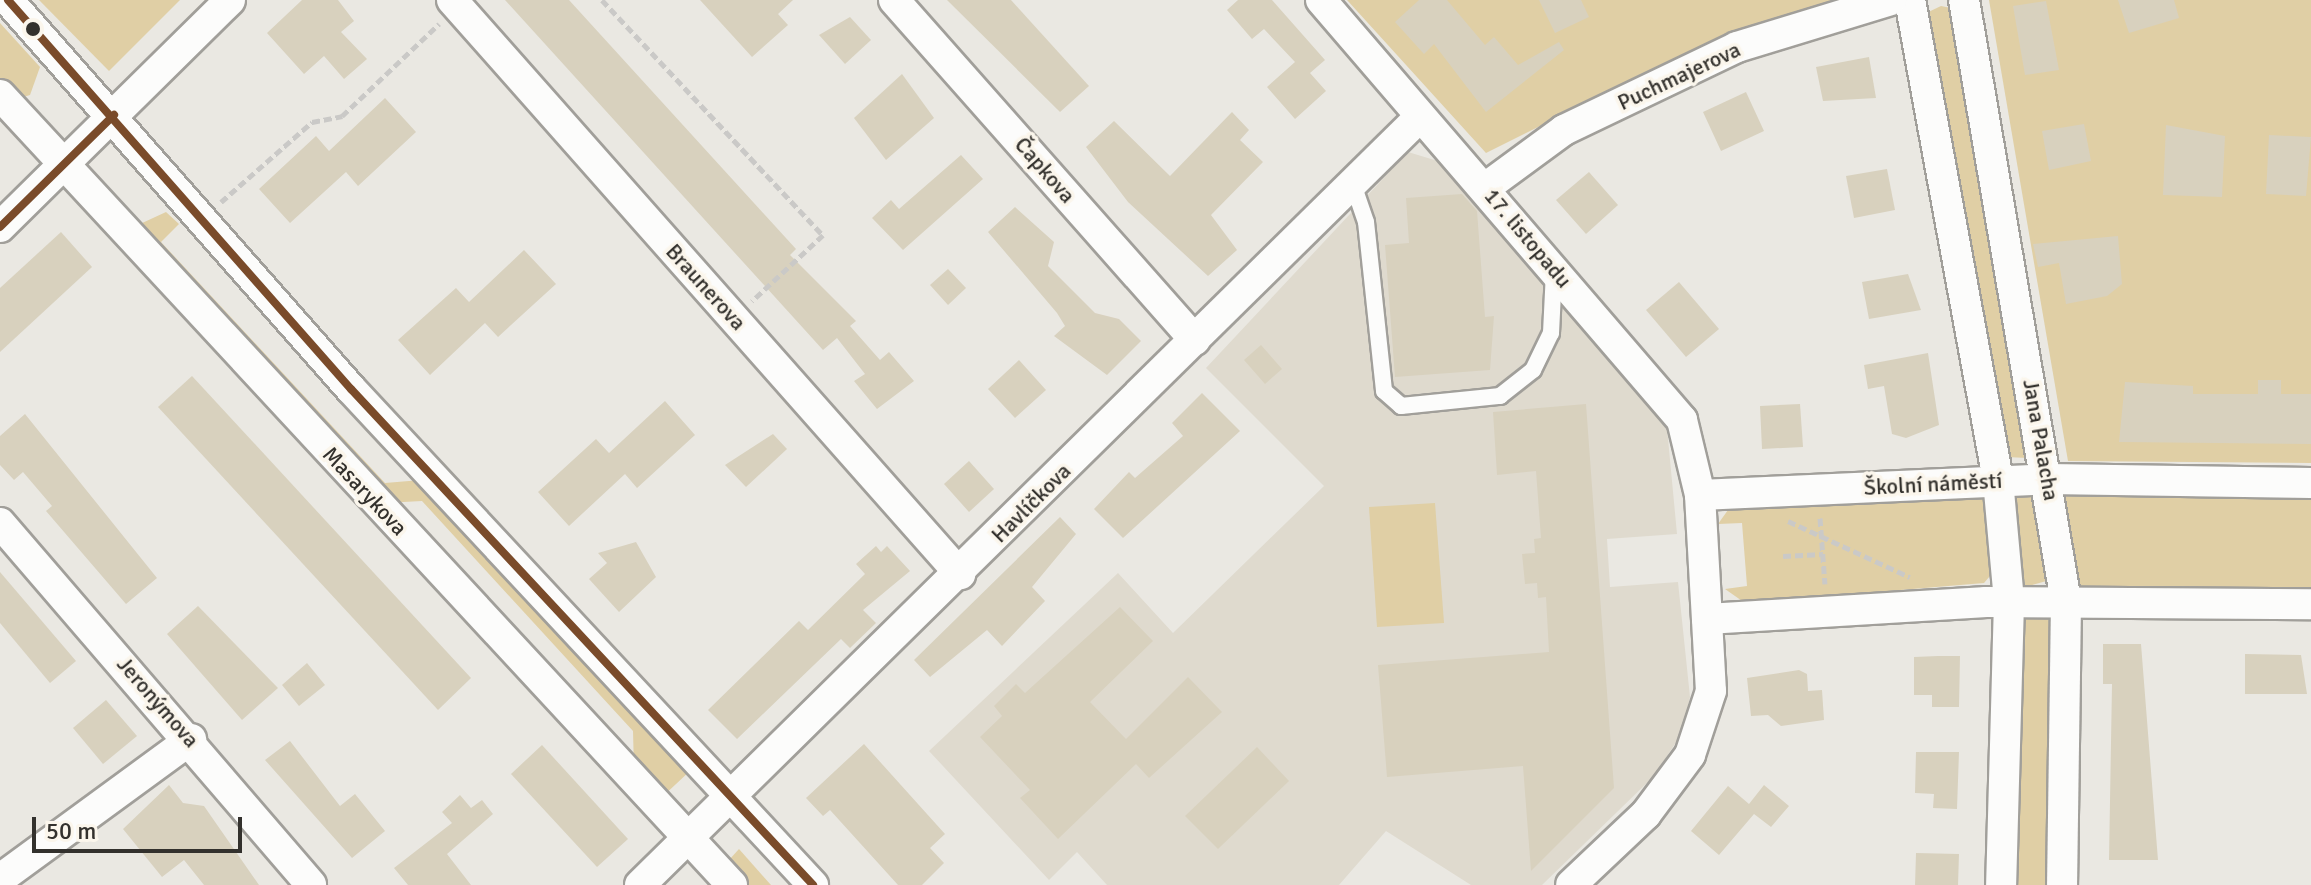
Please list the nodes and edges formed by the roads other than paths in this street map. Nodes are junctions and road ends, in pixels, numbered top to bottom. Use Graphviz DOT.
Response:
graph roads {
  1 [pos="8,0"];
  2 [pos="230,0"];
  3 [pos="894,0"];
  4 [pos="1321,0"];
  5 [pos="1891,0"];
  6 [pos="1910,0"];
  7 [pos="1964,0"];
  8 [pos="455,3"];
  9 [pos="0,95"];
  10 [pos="114,115"];
  11 [pos="1420,117"];
  12 [pos="65,165"];
  13 [pos="1353,184"];
  14 [pos="1485,188"];
  15 [pos="0,227"];
  16 [pos="1554,269"];
  17 [pos="1195,340"];
  18 [pos="2049,479"];
  19 [pos="1998,480"];
  20 [pos="2311,483"];
  21 [pos="1700,495"];
  22 [pos="0,523"];
  23 [pos="960,574"];
  24 [pos="2009,602"];
  25 [pos="2066,602"];
  26 [pos="2311,604"];
  27 [pos="1707,619"];
  28 [pos="191,739"];
  29 [pos="734,800"];
  30 [pos="692,840"];
  31 [pos="0,879"];
  32 [pos="311,885"];
  33 [pos="640,885"];
  34 [pos="732,885"];
  35 [pos="813,885"];
  36 [pos="1571,885"];
  37 [pos="2001,885"];
  38 [pos="2062,885"];
  1 -- 10 [label="street"];
  2 -- 10 [label="street"];
  3 -- 17 [label="street, Čapkova"];
  4 -- 11 [label="street, 17. listopadu"];
  5 -- 14 [label="street, Puchmajerova"];
  6 -- 19 [label="street"];
  7 -- 18 [label="street, Jana Palacha"];
  8 -- 23 [label="street, Braunerova"];
  9 -- 12 [label="street, Masarykova"];
  10 -- 12 [label="street"];
  10 -- 29 [label="street"];
  11 -- 13 [label="street, Havlíčkova"];
  11 -- 14 [label="street, 17. listopadu"];
  12 -- 15 [label="street"];
  12 -- 30 [label="street, Masarykova"];
  13 -- 16 [label="lane"];
  13 -- 17 [label="street, Havlíčkova"];
  14 -- 16 [label="street, 17. listopadu"];
  16 -- 21 [label="street, 17. listopadu"];
  17 -- 23 [label="street, Havlíčkova"];
  18 -- 19 [label="street, Školní náměstí"];
  18 -- 20 [label="street, Školní náměstí"];
  18 -- 25 [label="street, Jana Palacha"];
  19 -- 21 [label="street, Školní náměstí"];
  19 -- 24 [label="street"];
  21 -- 27 [label="street, 17. listopadu"];
  22 -- 28 [label="street, Jeronýmova"];
  23 -- 29 [label="street, Havlíčkova"];
  24 -- 25 [label="street"];
  24 -- 27 [label="street"];
  24 -- 37 [label="street"];
  25 -- 26 [label="street"];
  25 -- 38 [label="street, Jana Palacha"];
  27 -- 36 [label="street"];
  28 -- 31 [label="street"];
  28 -- 32 [label="street, Jeronýmova"];
  29 -- 30 [label="street, Havlíčkova"];
  29 -- 35 [label="street"];
  30 -- 33 [label="street, Havlíčkova"];
  30 -- 34 [label="street, Masarykova"];
}
